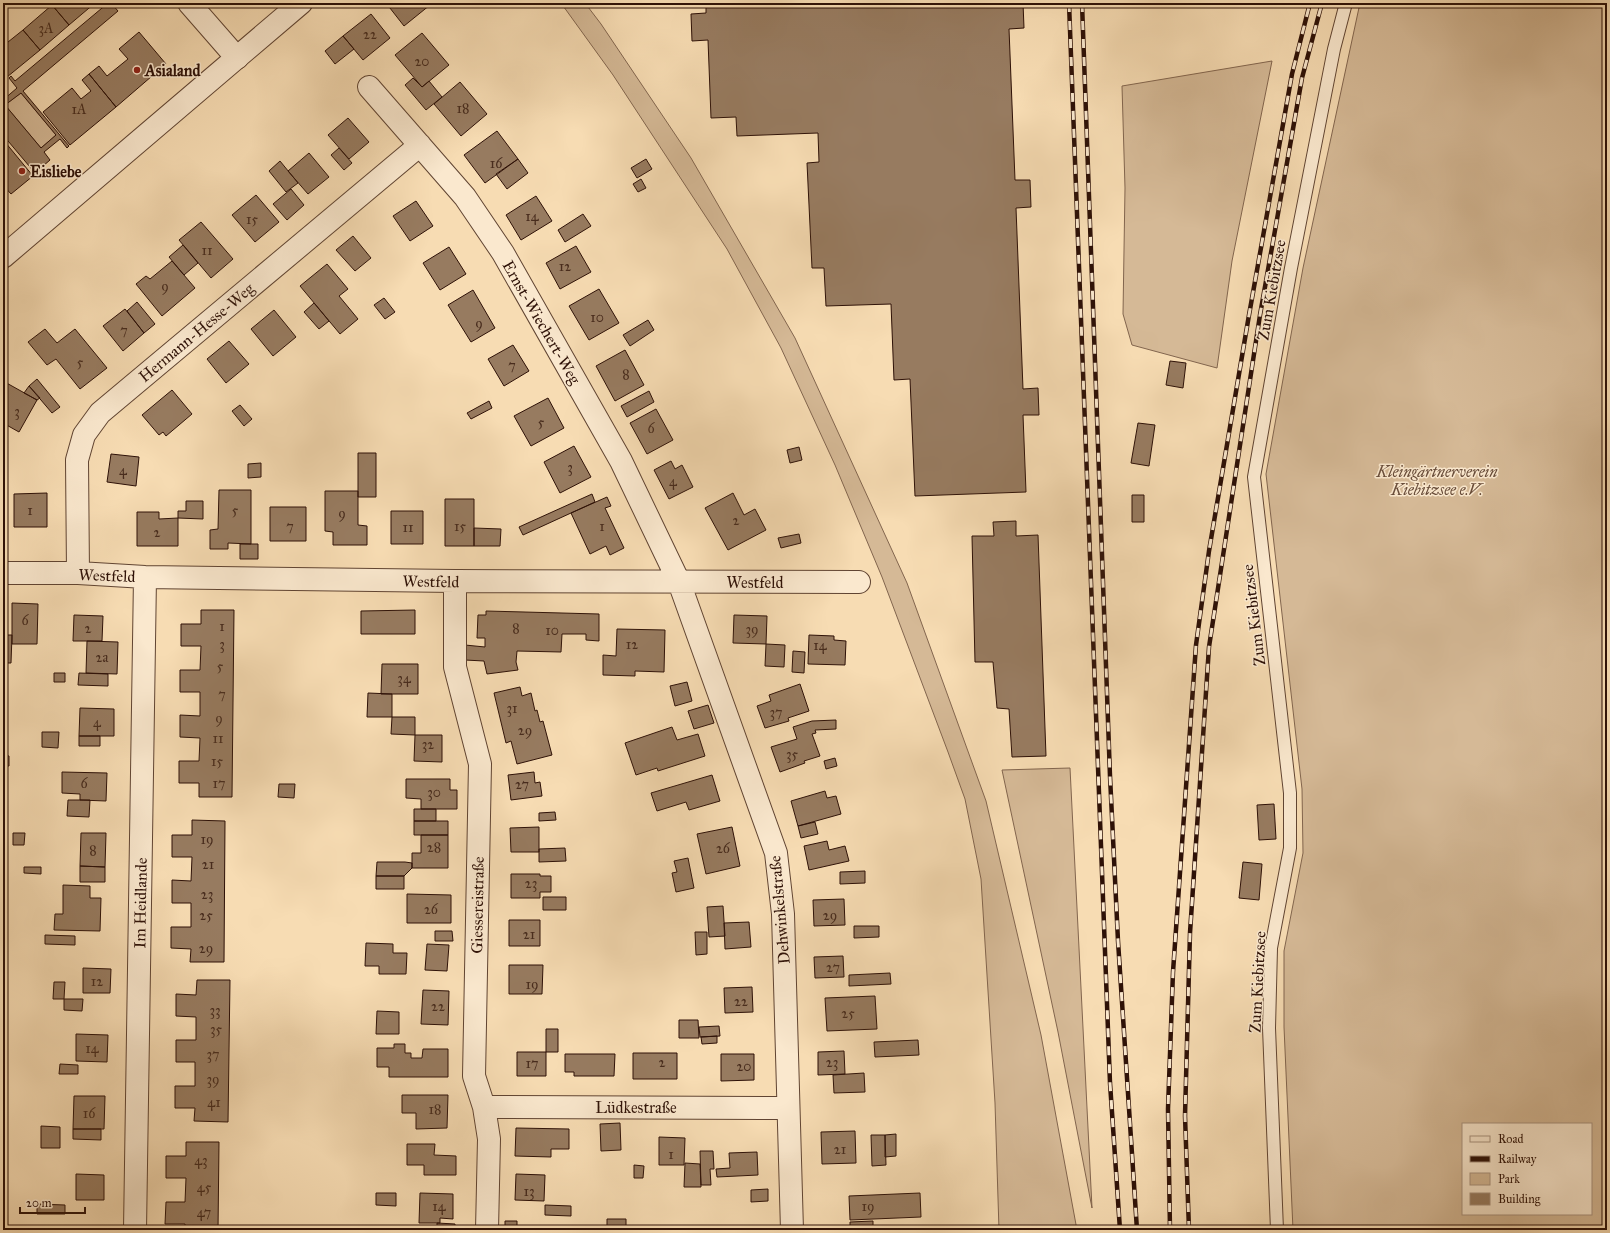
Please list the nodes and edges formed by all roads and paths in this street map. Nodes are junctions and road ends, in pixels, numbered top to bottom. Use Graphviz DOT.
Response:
graph roads {
  1 [pos="189,3"];
  2 [pos="301,3"];
  3 [pos="1346,3"];
  4 [pos="237,58"];
  5 [pos="369,87"];
  6 [pos="420,145"];
  7 [pos="3,257"];
  8 [pos="3,573"];
  9 [pos="78,573"];
  10 [pos="145,577"];
  11 [pos="455,581"];
  12 [pos="679,582"];
  13 [pos="859,582"];
  14 [pos="484,1107"];
  15 [pos="787,1108"];
  16 [pos="135,1230"];
  17 [pos="487,1230"];
  18 [pos="792,1230"];
  19 [pos="1277,1230"];
  1 -- 4 [label="street"];
  2 -- 4 [label="street"];
  3 -- 19 [label="lane, Zum Kiebitzsee"];
  4 -- 7 [label="street"];
  5 -- 6 [label="street, Ernst-Wiechert-Weg"];
  6 -- 9 [label="street, Hermann-Hesse-Weg"];
  6 -- 12 [label="street, Ernst-Wiechert-Weg"];
  8 -- 9 [label="street, Westfeld"];
  9 -- 10 [label="street, Westfeld"];
  10 -- 11 [label="street, Westfeld"];
  10 -- 16 [label="street, Im Heidlande"];
  11 -- 12 [label="street, Westfeld"];
  11 -- 14 [label="street, Giessereistraße"];
  12 -- 13 [label="street, Westfeld"];
  12 -- 15 [label="street, Dehwinkelstraße"];
  14 -- 15 [label="street, Lüdkestraße"];
  14 -- 17 [label="street, Giessereistraße"];
  15 -- 18 [label="street, Dehwinkelstraße"];
}
